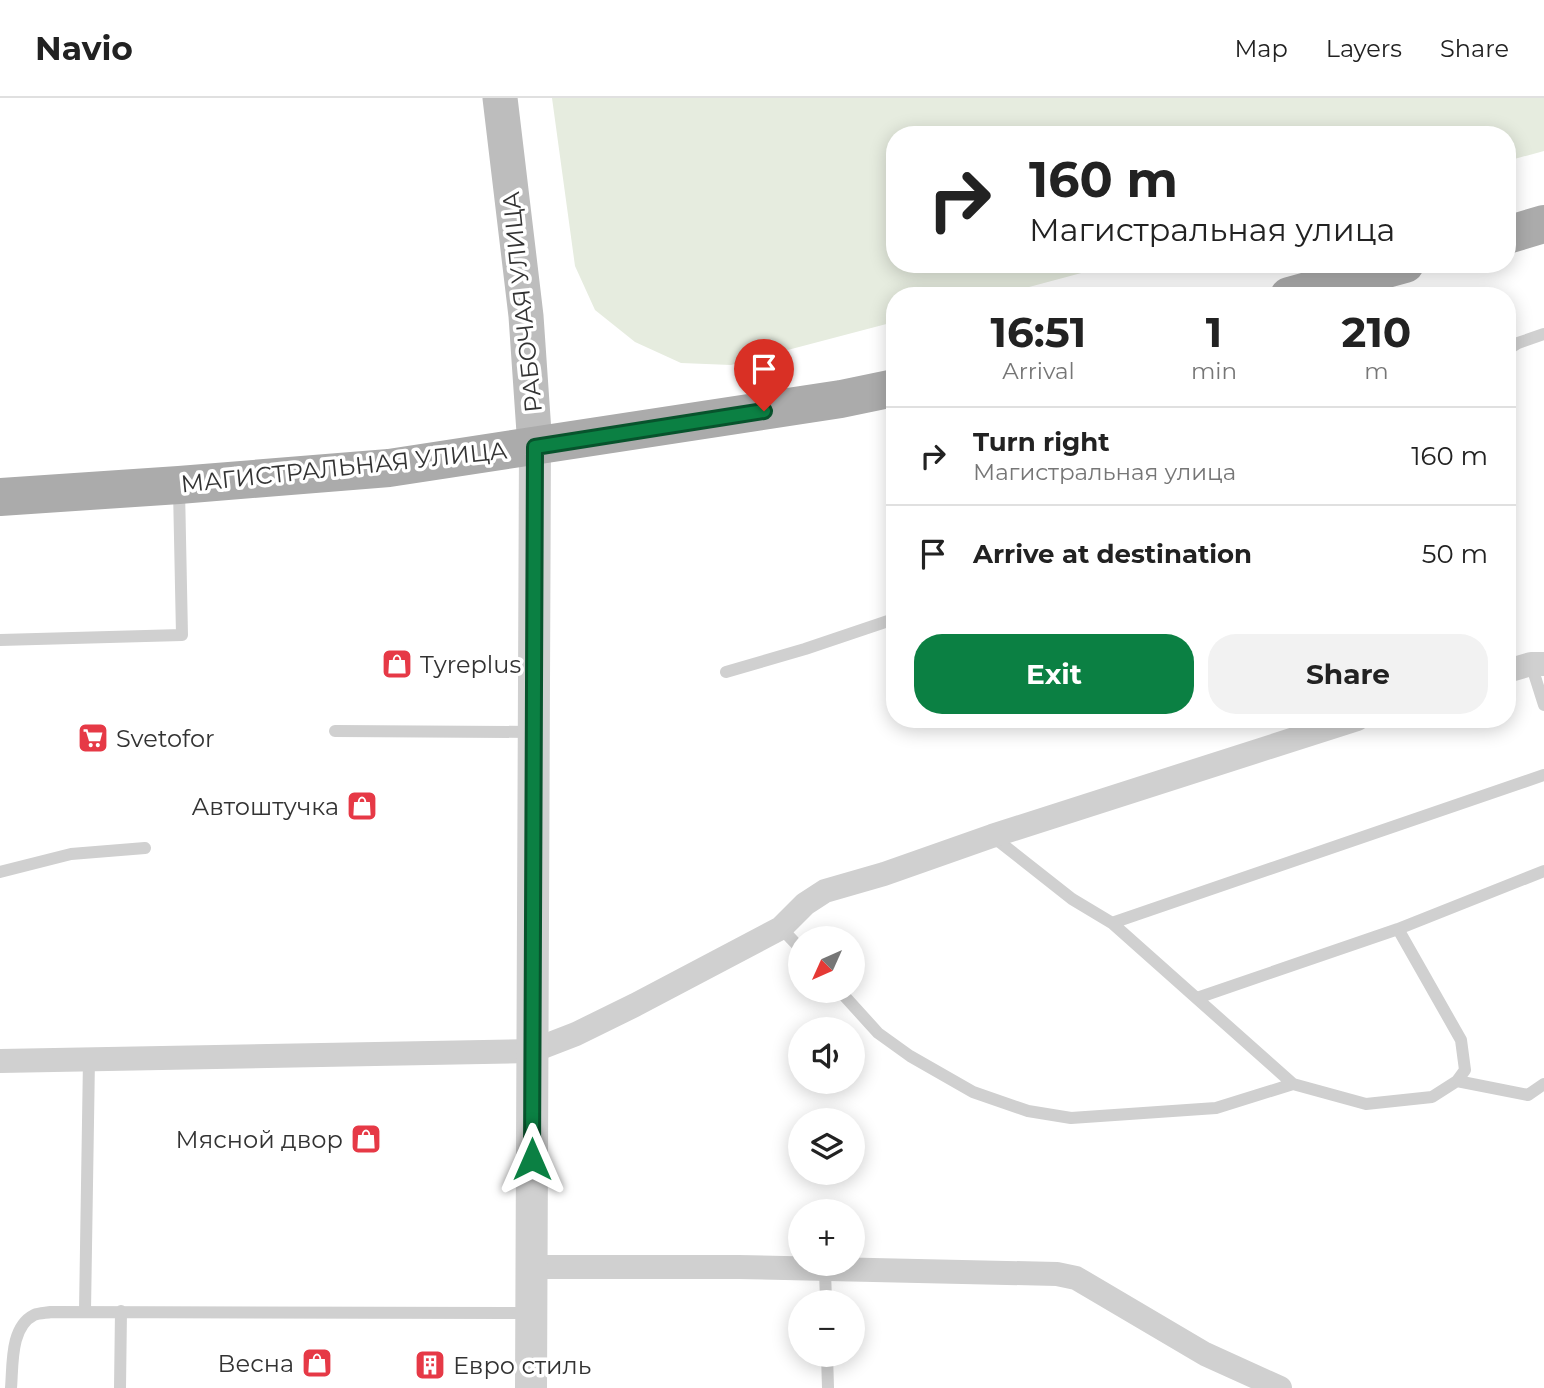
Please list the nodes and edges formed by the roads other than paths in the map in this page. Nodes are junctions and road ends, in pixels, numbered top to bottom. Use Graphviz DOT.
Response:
graph roads {
  1 [pos="500,98"];
  2 [pos="1544,224"];
  3 [pos="1516,232"];
  4 [pos="1372,273"];
  5 [pos="1322,287"];
  6 [pos="1544,334"];
  7 [pos="1516,344"];
  8 [pos="886,389"];
  9 [pos="535,447"];
  10 [pos="179,485"];
  11 [pos="0,497"];
  12 [pos="886,622"];
  13 [pos="0,640"];
  14 [pos="1538,664"];
  15 [pos="1516,669"];
  16 [pos="726,672"];
  17 [pos="1544,705"];
  18 [pos="1329,728"];
  19 [pos="335,731"];
  20 [pos="533,732"];
  21 [pos="1544,775"];
  22 [pos="992,836"];
  23 [pos="145,848"];
  24 [pos="1544,871"];
  25 [pos="0,872"];
  26 [pos="1112,923"];
  27 [pos="781,928"];
  28 [pos="1398,929"];
  29 [pos="788,935"];
  30 [pos="1197,998"];
  31 [pos="851,1003"];
  32 [pos="532,1051"];
  33 [pos="89,1059"];
  34 [pos="0,1062"];
  35 [pos="1457,1082"];
  36 [pos="1293,1084"];
  37 [pos="1544,1084"];
  38 [pos="531,1267"];
  39 [pos="788,1269"];
  40 [pos="865,1271"];
  41 [pos="85,1311"];
  42 [pos="121,1311"];
  43 [pos="531,1313"];
  44 [pos="827,1367"];
  45 [pos="11,1388"];
  46 [pos="120,1388"];
  47 [pos="531,1388"];
  48 [pos="828,1388"];
  49 [pos="1280,1388"];
  1 -- 9 [label="main road, РАБОЧАЯ УЛИЦА"];
  2 -- 3 [label="main road"];
  4 -- 5 [label="main road"];
  6 -- 7 [label="lane"];
  8 -- 9 [label="main road, МАГИСТРАЛЬНАЯ УЛИЦА"];
  9 -- 10 [label="main road, МАГИСТРАЛЬНАЯ УЛИЦА"];
  9 -- 20 [label="street, РАБОЧАЯ УЛИЦА"];
  10 -- 11 [label="main road, МАГИСТРАЛЬНАЯ УЛИЦА"];
  10 -- 13 [label="lane"];
  12 -- 16 [label="lane"];
  14 -- 15 [label="street"];
  14 -- 17 [label="lane"];
  18 -- 22 [label="street"];
  19 -- 20 [label="lane"];
  20 -- 32 [label="street, РАБОЧАЯ УЛИЦА"];
  21 -- 26 [label="lane"];
  22 -- 26 [label="lane"];
  22 -- 27 [label="street"];
  23 -- 25 [label="lane"];
  24 -- 28 [label="lane"];
  26 -- 30 [label="lane"];
  27 -- 29 [label="lane"];
  27 -- 32 [label="street"];
  28 -- 30 [label="lane"];
  28 -- 35 [label="lane"];
  30 -- 36 [label="lane"];
  31 -- 36 [label="lane"];
  32 -- 33 [label="street"];
  32 -- 38 [label="street, РАБОЧАЯ УЛИЦА"];
  33 -- 34 [label="street"];
  33 -- 41 [label="lane"];
  35 -- 36 [label="lane"];
  35 -- 37 [label="lane"];
  38 -- 39 [label="street"];
  38 -- 43 [label="street, РАБОЧАЯ УЛИЦА"];
  40 -- 49 [label="street"];
  41 -- 42 [label="lane"];
  41 -- 45 [label="lane"];
  42 -- 43 [label="lane"];
  42 -- 46 [label="lane"];
  43 -- 47 [label="street, РАБОЧАЯ УЛИЦА"];
  44 -- 48 [label="lane"];
}
